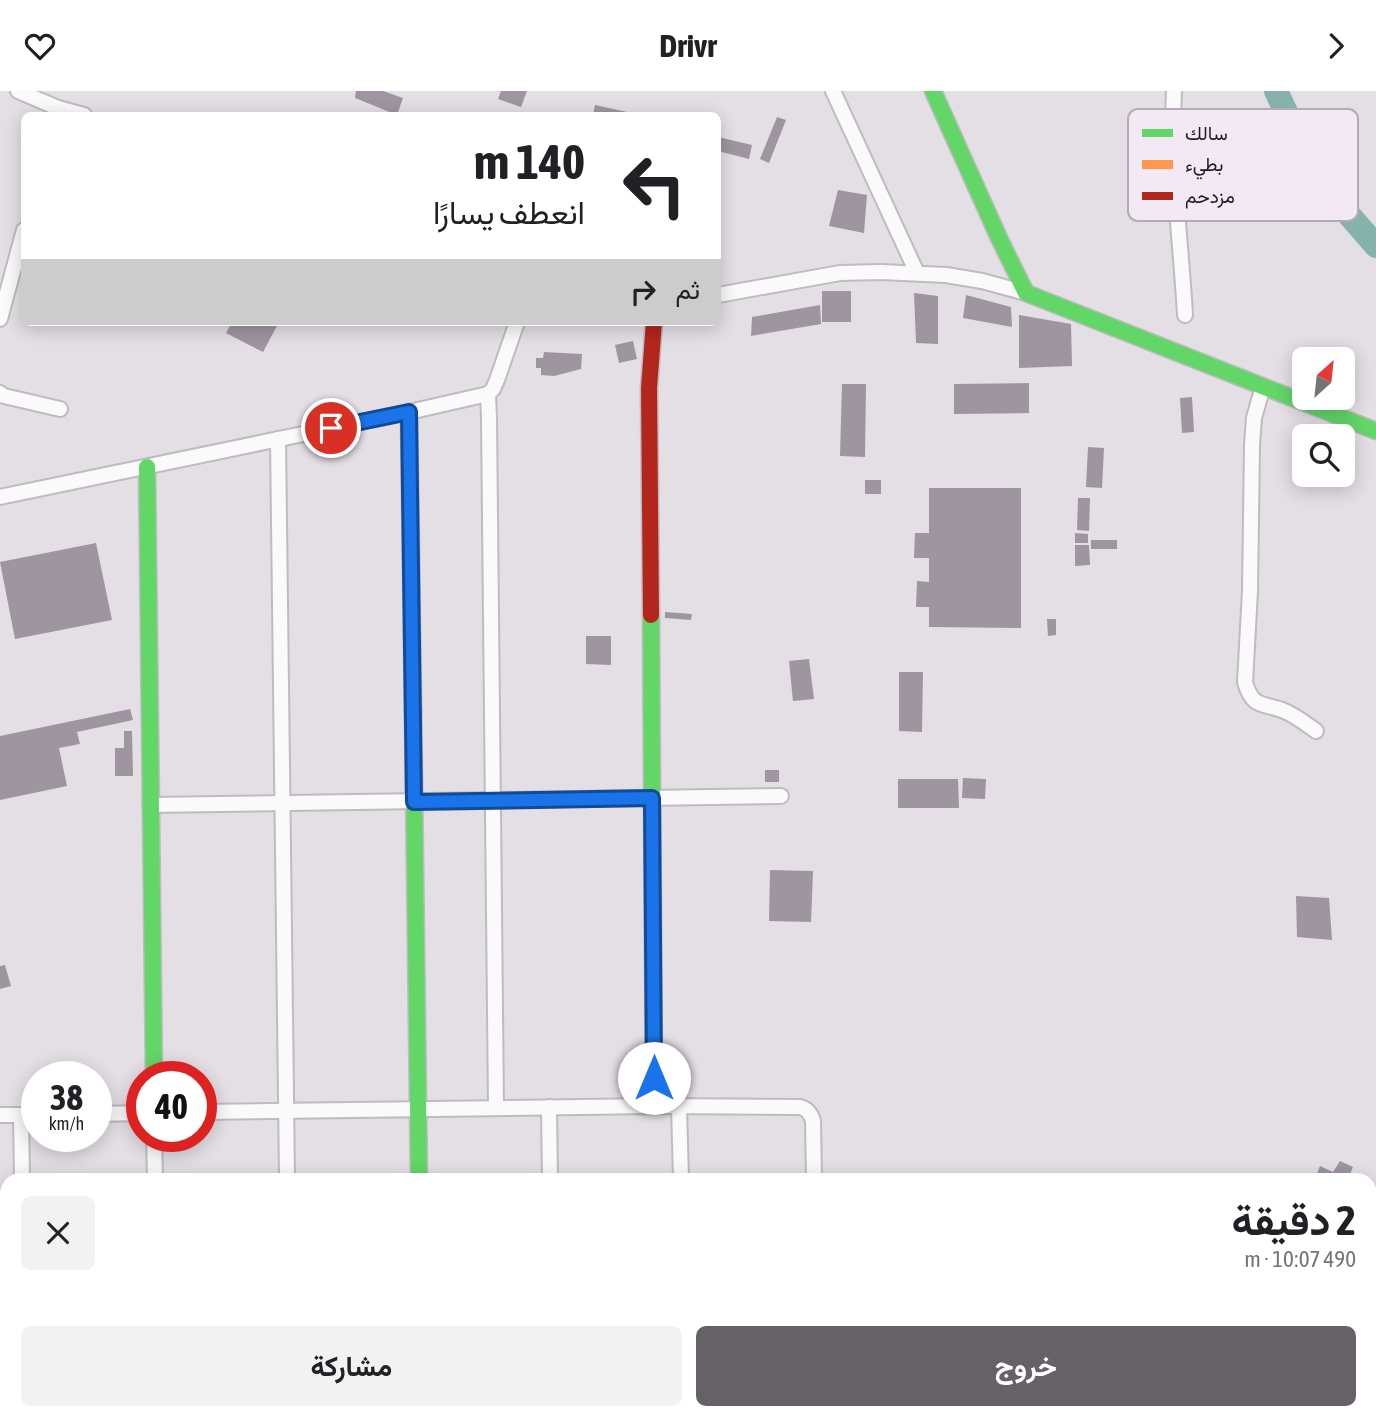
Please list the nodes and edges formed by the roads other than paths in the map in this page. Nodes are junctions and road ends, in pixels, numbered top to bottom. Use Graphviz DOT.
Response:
graph roads {
  1 [pos="18,91"];
  2 [pos="832,91"];
  3 [pos="933,91"];
  4 [pos="1174,91"];
  5 [pos="1173,109"];
  6 [pos="57,112"];
  7 [pos="1179,221"];
  8 [pos="21,241"];
  9 [pos="917,273"];
  10 [pos="1026,293"];
  11 [pos="721,294"];
  12 [pos="1185,315"];
  13 [pos="0,319"];
  14 [pos="516,326"];
  15 [pos="654,326"];
  16 [pos="1263,386"];
  17 [pos="0,393"];
  18 [pos="488,394"];
  19 [pos="60,409"];
  20 [pos="409,412"];
  21 [pos="1376,431"];
  22 [pos="278,439"];
  23 [pos="147,467"];
  24 [pos="0,498"];
  25 [pos="1316,731"];
  26 [pos="781,796"];
  27 [pos="652,798"];
  28 [pos="493,800"];
  29 [pos="414,802"];
  30 [pos="282,804"];
  31 [pos="150,805"];
  32 [pos="154,1061"];
  33 [pos="654,1105"];
  34 [pos="680,1106"];
  35 [pos="549,1107"];
  36 [pos="496,1108"];
  37 [pos="418,1109"];
  38 [pos="286,1111"];
  39 [pos="217,1112"];
  40 [pos="0,1115"];
  41 [pos="21,1115"];
  42 [pos="22,1152"];
  43 [pos="154,1152"];
  44 [pos="22,1173"];
  45 [pos="155,1173"];
  46 [pos="287,1173"];
  47 [pos="419,1173"];
  48 [pos="550,1173"];
  49 [pos="681,1173"];
  50 [pos="814,1173"];
  1 -- 6 [label="street"];
  2 -- 9 [label="street"];
  3 -- 10 [label="street"];
  4 -- 5 [label="street"];
  7 -- 12 [label="street"];
  8 -- 13 [label="street"];
  9 -- 10 [label="street"];
  9 -- 11 [label="street"];
  10 -- 16 [label="street"];
  14 -- 18 [label="street"];
  15 -- 27 [label="street"];
  16 -- 21 [label="street"];
  16 -- 25 [label="street"];
  17 -- 19 [label="street"];
  18 -- 20 [label="street"];
  18 -- 28 [label="street"];
  20 -- 22 [label="street"];
  20 -- 29 [label="street"];
  22 -- 23 [label="street"];
  22 -- 30 [label="street"];
  23 -- 24 [label="street"];
  23 -- 31 [label="street"];
  26 -- 27 [label="street"];
  27 -- 28 [label="street"];
  27 -- 33 [label="street"];
  28 -- 29 [label="street"];
  28 -- 36 [label="street"];
  29 -- 30 [label="street"];
  29 -- 37 [label="street"];
  30 -- 31 [label="street"];
  30 -- 38 [label="street"];
  31 -- 32 [label="street"];
  33 -- 34 [label="street"];
  33 -- 35 [label="street"];
  34 -- 49 [label="street"];
  34 -- 50 [label="street"];
  35 -- 36 [label="street"];
  35 -- 48 [label="street"];
  36 -- 37 [label="street"];
  37 -- 38 [label="street"];
  37 -- 47 [label="street"];
  38 -- 39 [label="street"];
  38 -- 46 [label="street"];
  40 -- 41 [label="street"];
  42 -- 44 [label="street"];
  43 -- 45 [label="street"];
}
